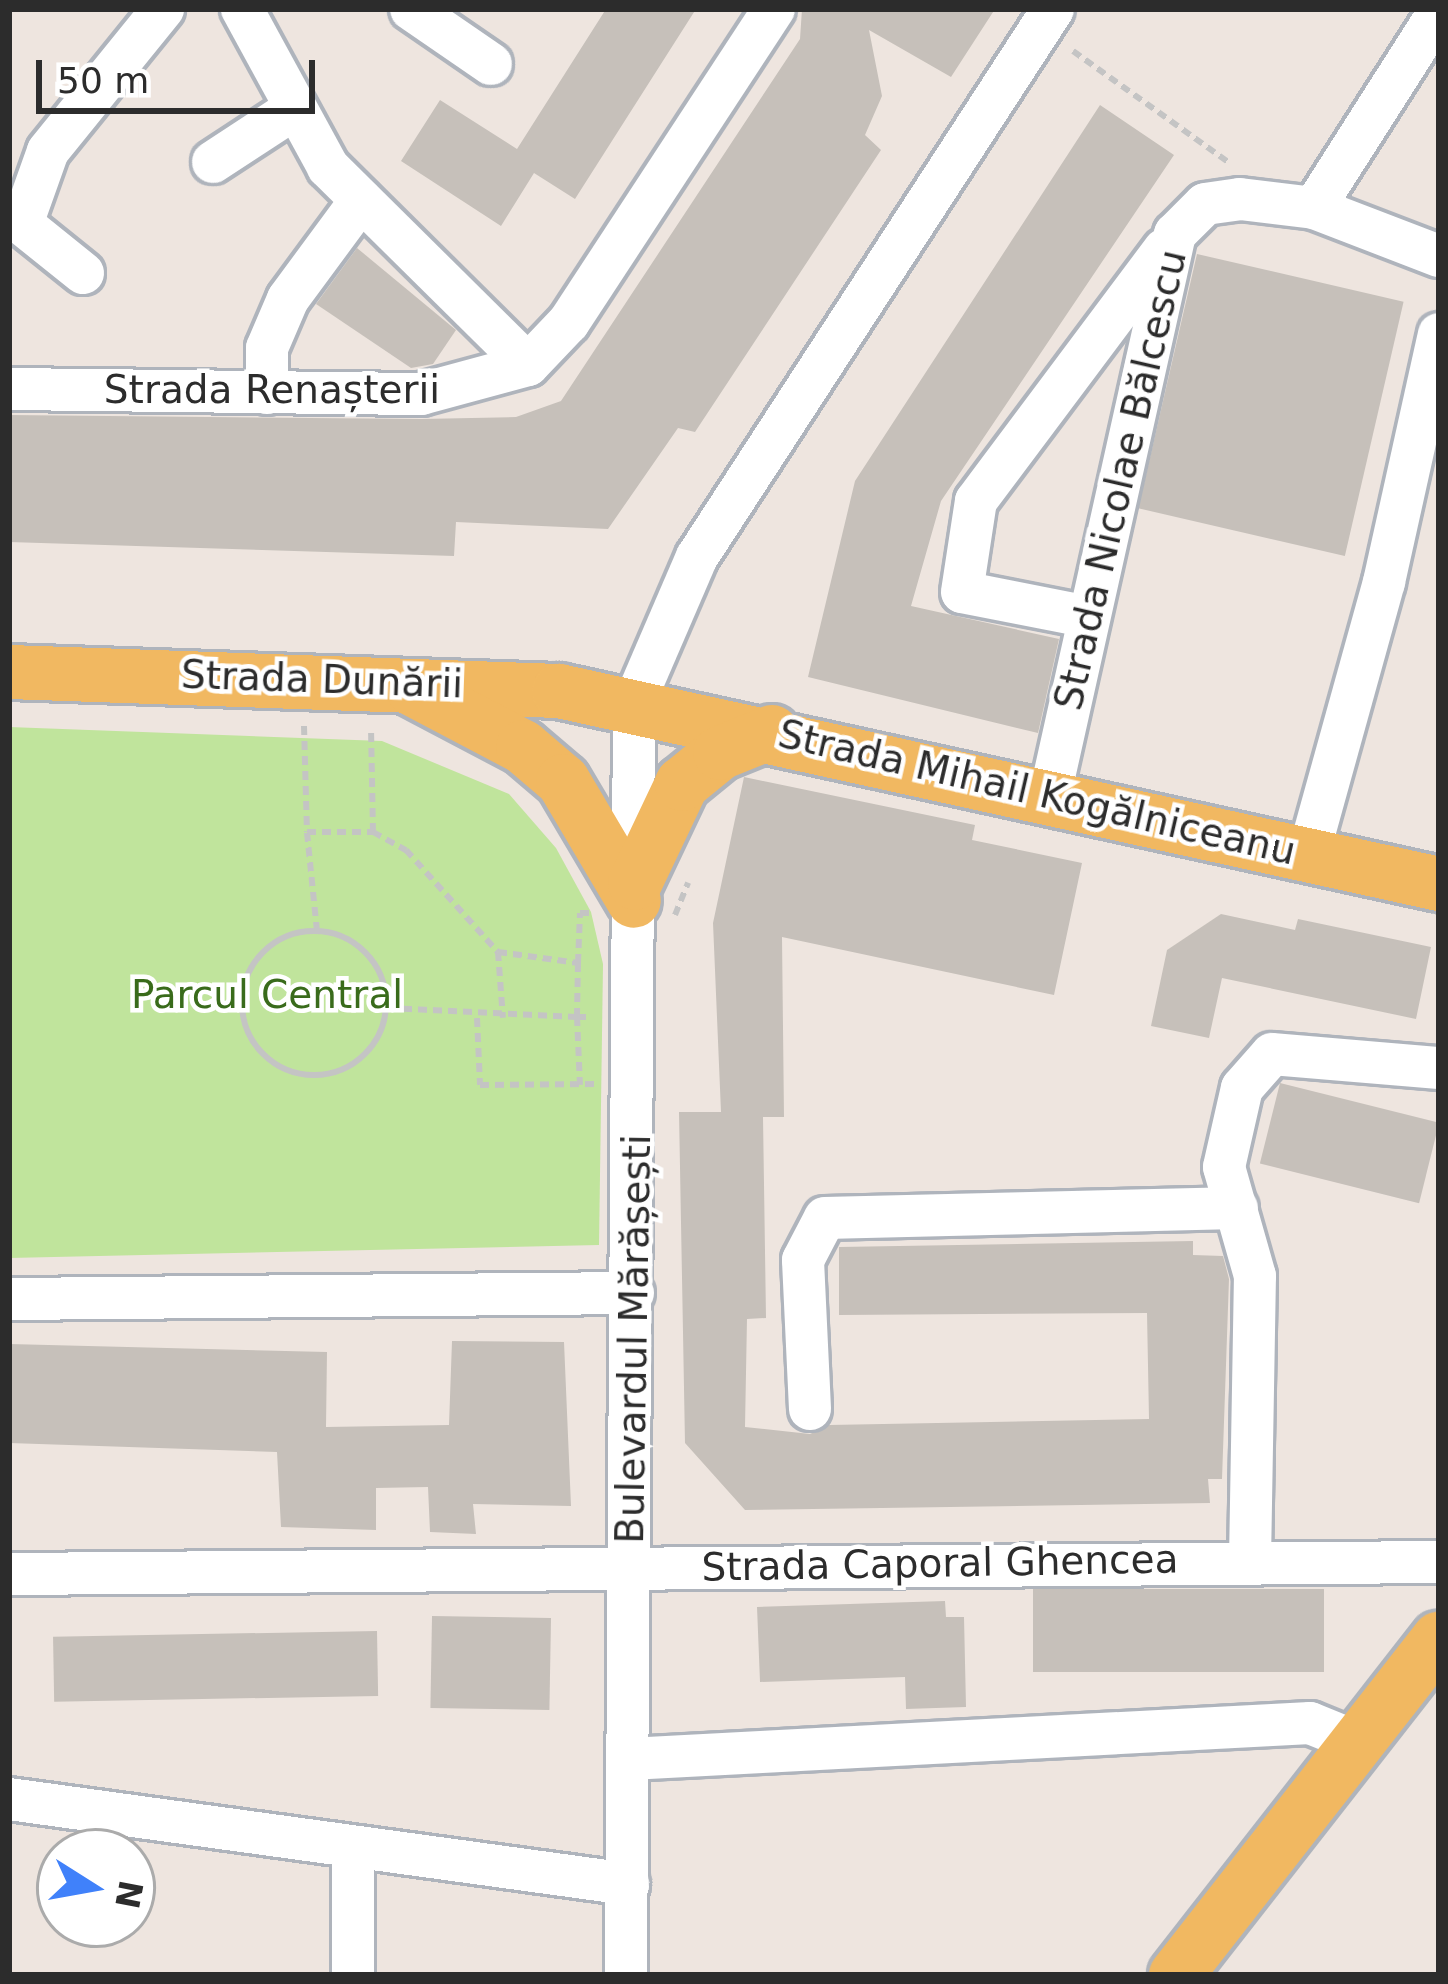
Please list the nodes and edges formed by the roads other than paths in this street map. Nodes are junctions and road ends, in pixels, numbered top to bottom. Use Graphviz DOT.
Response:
graph roads {
  1 [pos="163,9"];
  2 [pos="242,9"];
  3 [pos="411,9"];
  4 [pos="774,9"];
  5 [pos="1439,12"];
  6 [pos="1047,18"];
  7 [pos="491,64"];
  8 [pos="294,109"];
  9 [pos="213,162"];
  10 [pos="361,200"];
  11 [pos="1299,205"];
  12 [pos="1175,234"];
  13 [pos="1439,256"];
  14 [pos="83,273"];
  15 [pos="1439,334"];
  16 [pos="527,365"];
  17 [pos="9,389"];
  18 [pos="268,393"];
  19 [pos="1089,617"];
  20 [pos="9,672"];
  21 [pos="385,682"];
  22 [pos="634,704"];
  23 [pos="772,732"];
  24 [pos="1050,795"];
  25 [pos="1308,856"];
  26 [pos="1439,884"];
  27 [pos="634,899"];
  28 [pos="1439,1068"];
  29 [pos="1238,1208"];
  30 [pos="633,1293"];
  31 [pos="9,1299"];
  32 [pos="810,1409"];
  33 [pos="1250,1560"];
  34 [pos="1439,1562"];
  35 [pos="631,1568"];
  36 [pos="9,1574"];
  37 [pos="1439,1638"];
  38 [pos="1357,1742"];
  39 [pos="629,1759"];
  40 [pos="9,1799"];
  41 [pos="352,1848"];
  42 [pos="628,1884"];
  43 [pos="353,1975"];
  44 [pos="626,1975"];
  45 [pos="1176,1975"];
  1 -- 14 [label="street"];
  2 -- 8 [label="street"];
  3 -- 7 [label="street"];
  4 -- 16 [label="street, Strada Renașterii"];
  5 -- 11 [label="street"];
  6 -- 22 [label="street"];
  8 -- 9 [label="street"];
  8 -- 10 [label="street"];
  10 -- 16 [label="street"];
  10 -- 18 [label="street"];
  11 -- 12 [label="street, Strada Nicolae Bălcescu"];
  11 -- 13 [label="street, Strada Nicolae Bălcescu"];
  12 -- 19 [label="street, Strada Nicolae Bălcescu"];
  12 -- 19 [label="street"];
  15 -- 25 [label="street"];
  16 -- 18 [label="street, Strada Renașterii"];
  17 -- 18 [label="street, Strada Renașterii"];
  19 -- 24 [label="street, Strada Nicolae Bălcescu"];
  20 -- 21 [label="main road, Strada Dunării"];
  21 -- 22 [label="main road, Strada Dunării"];
  21 -- 27 [label="main road"];
  22 -- 23 [label="main road, Strada Mihail Kogălniceanu"];
  22 -- 27 [label="street, Bulevardul Mărășești"];
  23 -- 24 [label="main road, Strada Mihail Kogălniceanu"];
  23 -- 27 [label="main road"];
  24 -- 25 [label="main road, Strada Mihail Kogălniceanu"];
  25 -- 26 [label="main road, Strada Mihail Kogălniceanu"];
  27 -- 30 [label="street, Bulevardul Mărășești"];
  28 -- 29 [label="street"];
  29 -- 32 [label="street"];
  29 -- 33 [label="street"];
  30 -- 31 [label="street"];
  30 -- 35 [label="street, Bulevardul Mărășești"];
  33 -- 34 [label="street, Strada Caporal Ghencea"];
  33 -- 35 [label="street, Strada Caporal Ghencea"];
  35 -- 36 [label="street, Strada Caporal Ghencea"];
  35 -- 39 [label="street, Bulevardul Mărășești"];
  37 -- 38 [label="main road"];
  38 -- 39 [label="street"];
  38 -- 45 [label="main road"];
  39 -- 42 [label="street, Bulevardul Mărășești"];
  40 -- 41 [label="street"];
  41 -- 42 [label="street"];
  41 -- 43 [label="street"];
  42 -- 44 [label="street, Bulevardul Mărășești"];
}
